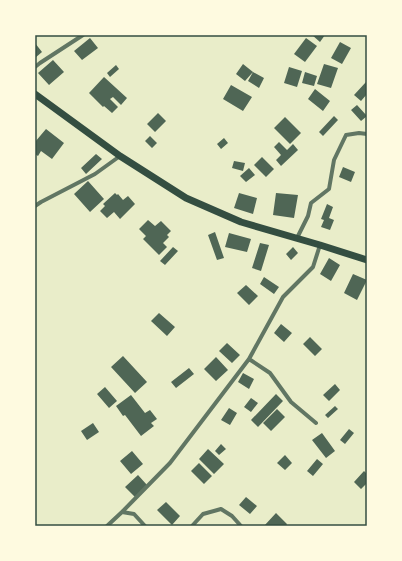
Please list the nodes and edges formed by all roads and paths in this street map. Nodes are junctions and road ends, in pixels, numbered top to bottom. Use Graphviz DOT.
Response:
graph roads {
  1 [pos="82,35"];
  2 [pos="35,67"];
  3 [pos="35,94"];
  4 [pos="367,134"];
  5 [pos="120,156"];
  6 [pos="35,206"];
  7 [pos="297,238"];
  8 [pos="320,244"];
  9 [pos="367,260"];
  10 [pos="248,359"];
  11 [pos="316,423"];
  12 [pos="122,512"];
  13 [pos="107,526"];
  14 [pos="145,526"];
  15 [pos="192,526"];
  16 [pos="241,526"];
  1 -- 2 [label="street"];
  3 -- 5 [label="main road"];
  4 -- 7 [label="street"];
  5 -- 6 [label="street"];
  5 -- 7 [label="main road"];
  7 -- 8 [label="main road"];
  8 -- 9 [label="main road"];
  8 -- 10 [label="street"];
  10 -- 11 [label="street"];
  10 -- 12 [label="street"];
  12 -- 13 [label="street"];
  12 -- 14 [label="street"];
  15 -- 16 [label="street"];
}
